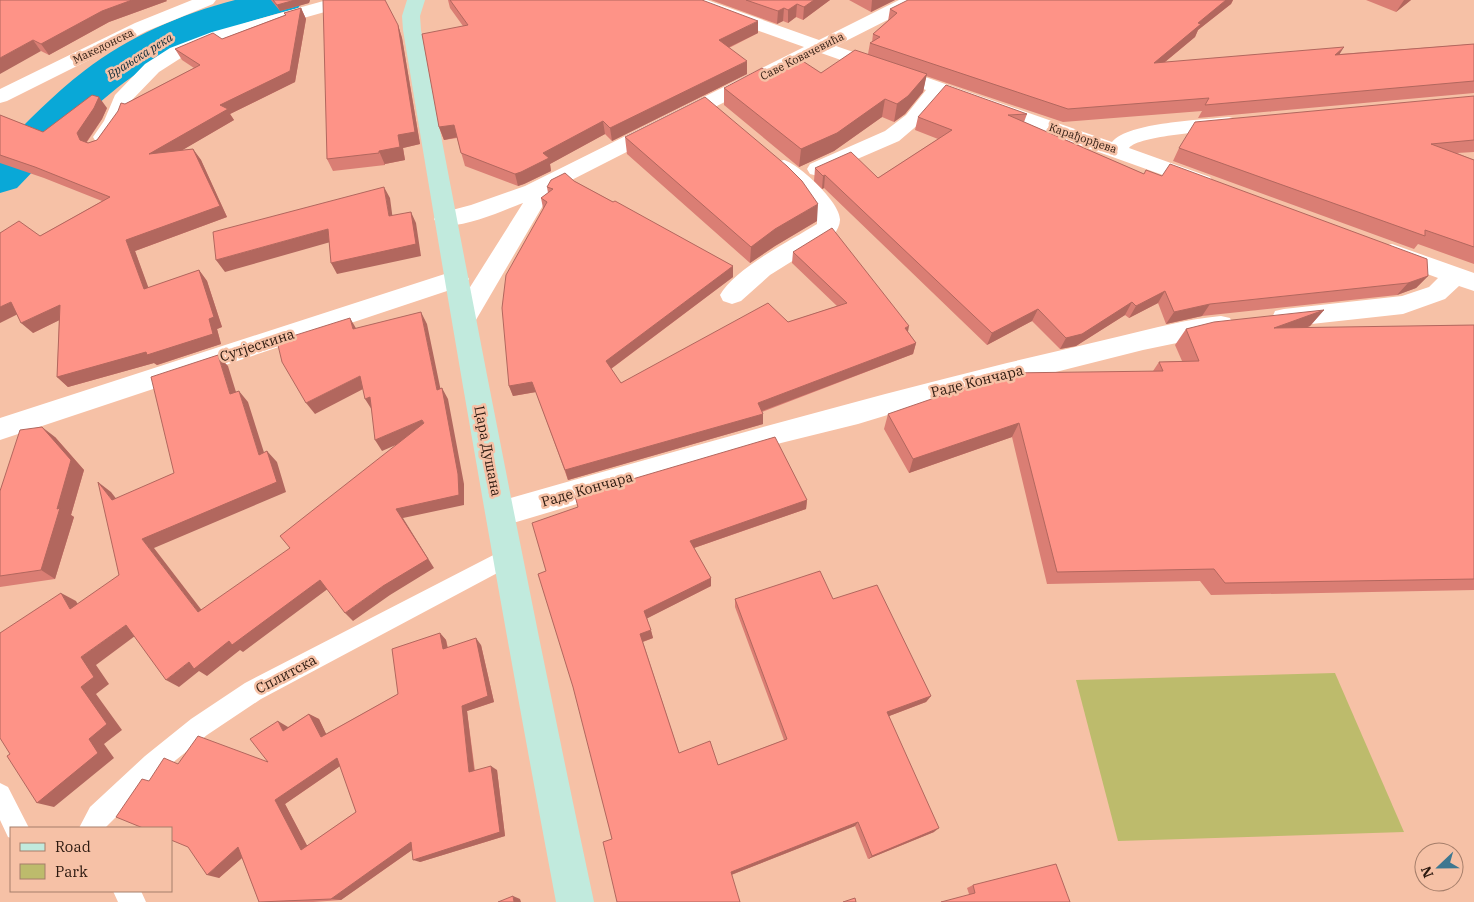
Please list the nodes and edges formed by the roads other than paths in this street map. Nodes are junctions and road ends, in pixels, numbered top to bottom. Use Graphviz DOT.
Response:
graph roads {
  1 [pos="208,0"];
  2 [pos="347,0"];
  3 [pos="416,0"];
  4 [pos="690,0"];
  5 [pos="913,0"];
  6 [pos="818,47"];
  7 [pos="938,88"];
  8 [pos="0,97"];
  9 [pos="1251,121"];
  10 [pos="97,145"];
  11 [pos="1117,150"];
  12 [pos="768,154"];
  13 [pos="798,178"];
  14 [pos="544,186"];
  15 [pos="1218,188"];
  16 [pos="445,219"];
  17 [pos="1373,245"];
  18 [pos="1465,279"];
  19 [pos="457,280"];
  20 [pos="732,295"];
  21 [pos="464,318"];
  22 [pos="0,429"];
  23 [pos="500,514"];
  24 [pos="507,557"];
  25 [pos="0,795"];
  26 [pos="16,827"];
  27 [pos="92,827"];
  28 [pos="575,902"];
  1 -- 8 [label="street, Македонска"];
  2 -- 10 [label="street"];
  3 -- 16 [label="main road, Цара Душана"];
  4 -- 6 [label="street, Карађорђева"];
  5 -- 6 [label="street, Саве Ковачевића"];
  6 -- 7 [label="street, Карађорђева"];
  6 -- 14 [label="street, Саве Ковачевића"];
  7 -- 11 [label="street, Карађорђева"];
  7 -- 13 [label="street"];
  9 -- 11 [label="street"];
  11 -- 15 [label="street, Карађорђева"];
  12 -- 13 [label="street"];
  13 -- 20 [label="street"];
  14 -- 16 [label="street, Саве Ковачевића"];
  14 -- 21 [label="street"];
  16 -- 19 [label="main road, Цара Душана"];
  17 -- 18 [label="street"];
  18 -- 23 [label="street, Раде Кончара"];
  19 -- 21 [label="main road, Цара Душана"];
  19 -- 22 [label="street, Сутјескина"];
  21 -- 23 [label="main road, Цара Душана"];
  23 -- 24 [label="main road, Цара Душана"];
  24 -- 27 [label="lane, Сплитска"];
  24 -- 28 [label="main road, Цара Душана"];
  25 -- 26 [label="lane"];
}
